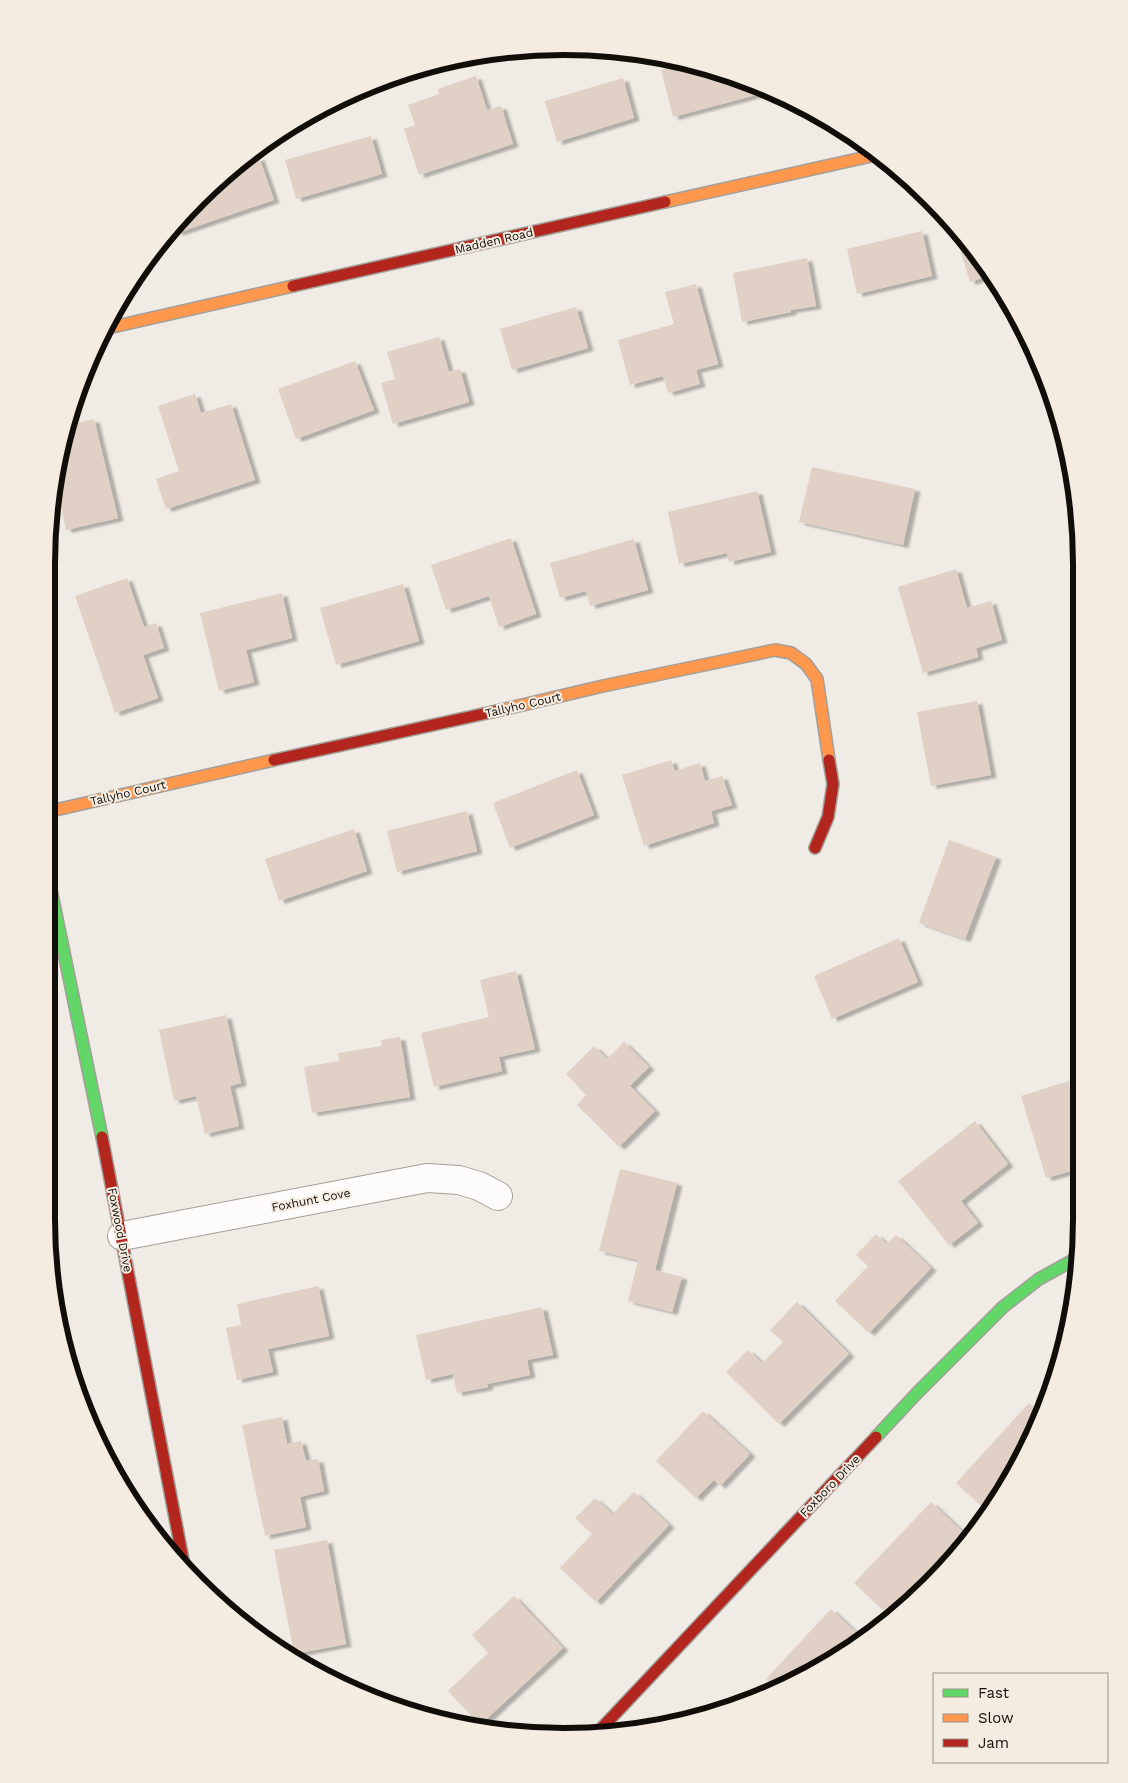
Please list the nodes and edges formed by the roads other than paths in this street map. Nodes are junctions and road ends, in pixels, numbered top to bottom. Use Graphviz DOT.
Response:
graph roads {
  1 [pos="869,156"];
  2 [pos="114,327"];
  3 [pos="55,810"];
  4 [pos="815,848"];
  5 [pos="55,909"];
  6 [pos="498,1196"];
  7 [pos="122,1236"];
  8 [pos="1071,1262"];
  9 [pos="182,1557"];
  10 [pos="603,1726"];
  1 -- 2 [label="street, Madden Road"];
  3 -- 4 [label="street, Tallyho Court"];
  5 -- 7 [label="street, Foxwood Drive"];
  6 -- 7 [label="street, Foxhunt Cove"];
  7 -- 9 [label="street, Foxwood Drive"];
  8 -- 10 [label="street, Foxboro Drive"];
}
